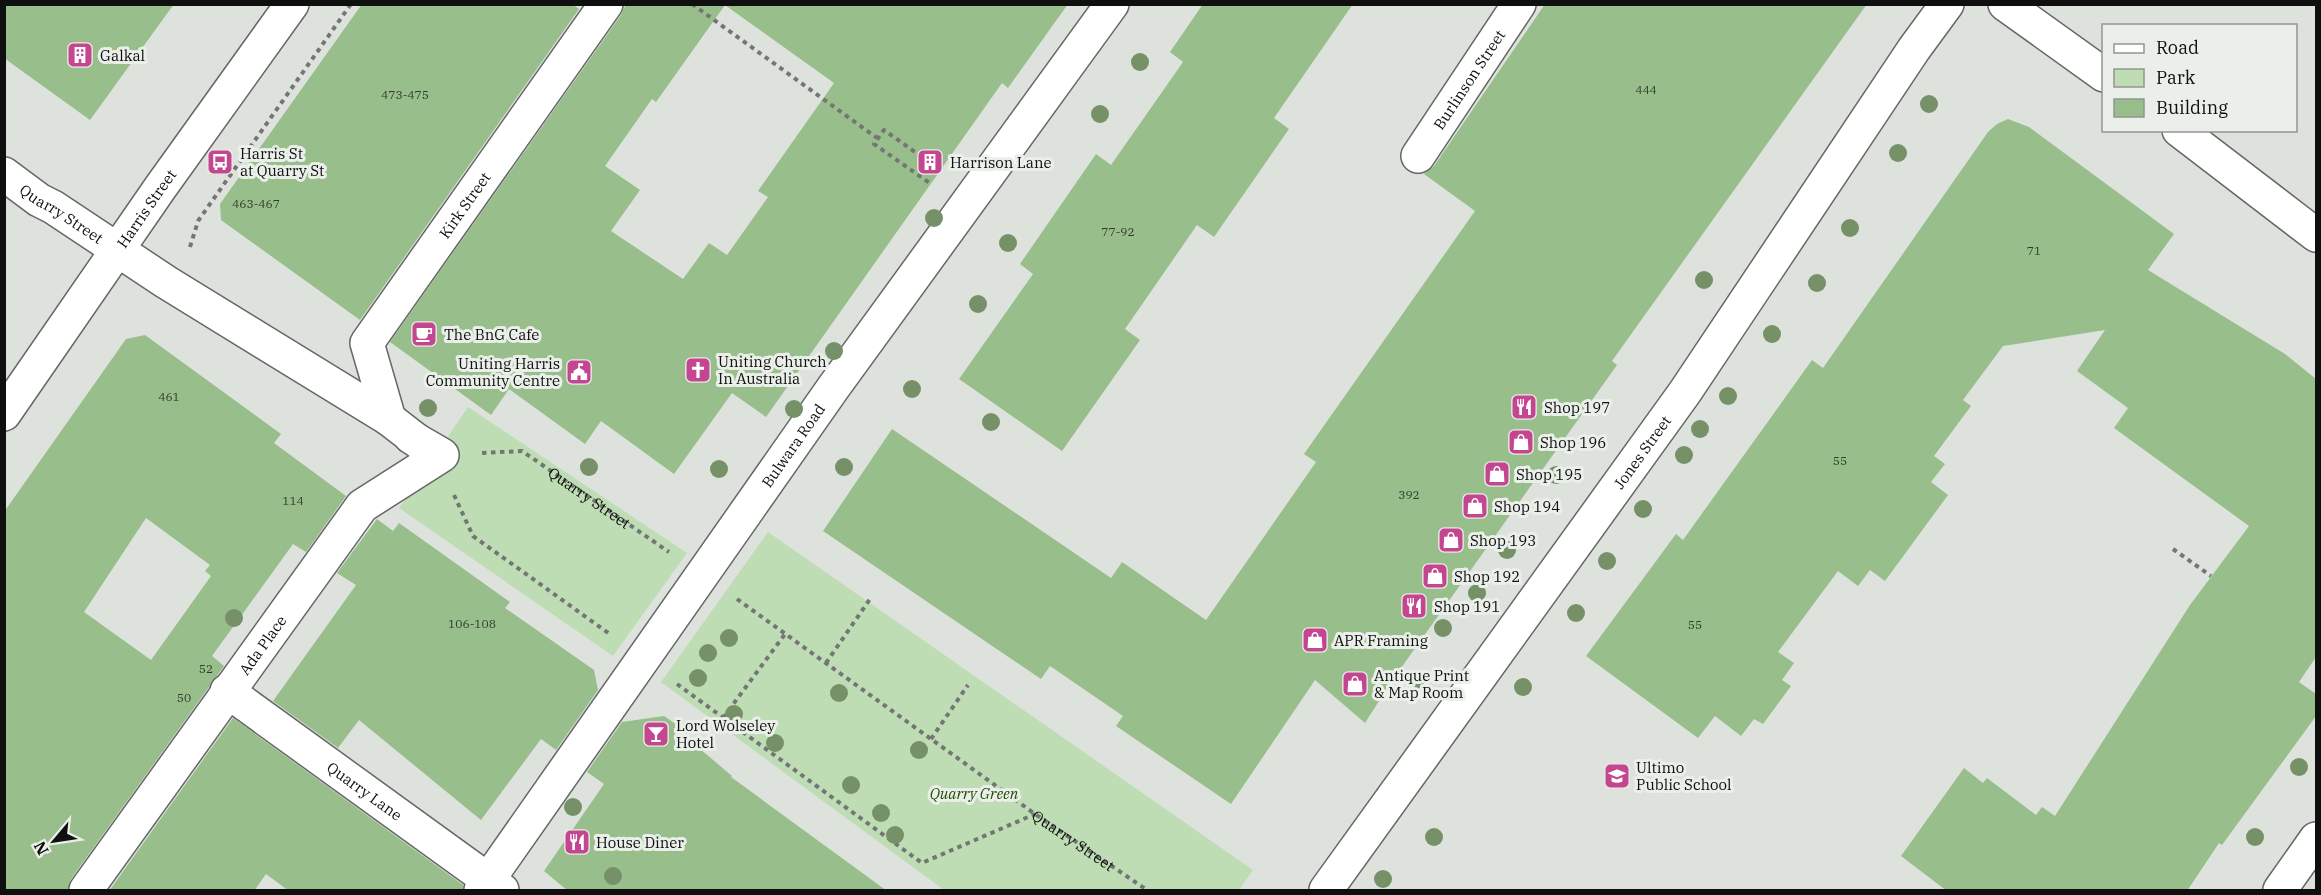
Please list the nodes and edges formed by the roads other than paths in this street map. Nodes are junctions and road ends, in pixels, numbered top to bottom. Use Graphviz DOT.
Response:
graph roads {
  1 [pos="292,4"];
  2 [pos="606,4"];
  3 [pos="1112,4"];
  4 [pos="1519,4"];
  5 [pos="1947,4"];
  6 [pos="2005,4"];
  7 [pos="2102,74"];
  8 [pos="2182,132"];
  9 [pos="1418,156"];
  10 [pos="4,174"];
  11 [pos="2316,235"];
  12 [pos="118,250"];
  13 [pos="4,414"];
  14 [pos="412,437"];
  15 [pos="227,692"];
  16 [pos="2316,839"];
  17 [pos="490,887"];
  18 [pos="86,891"];
  19 [pos="1326,891"];
  20 [pos="2280,891"];
  1 -- 12 [label="street, Harris Street"];
  2 -- 14 [label="street, Kirk Street"];
  3 -- 17 [label="street, Bulwara Road"];
  4 -- 9 [label="street, Burlinson Street"];
  5 -- 19 [label="street, Jones Street"];
  6 -- 7 [label="street"];
  8 -- 11 [label="street"];
  10 -- 12 [label="street, Quarry Street"];
  12 -- 13 [label="street, Harris Street"];
  12 -- 14 [label="street, Quarry Street"];
  14 -- 15 [label="street, Ada Place"];
  15 -- 17 [label="street, Quarry Lane"];
  15 -- 18 [label="street, Ada Place"];
  16 -- 20 [label="street"];
}
